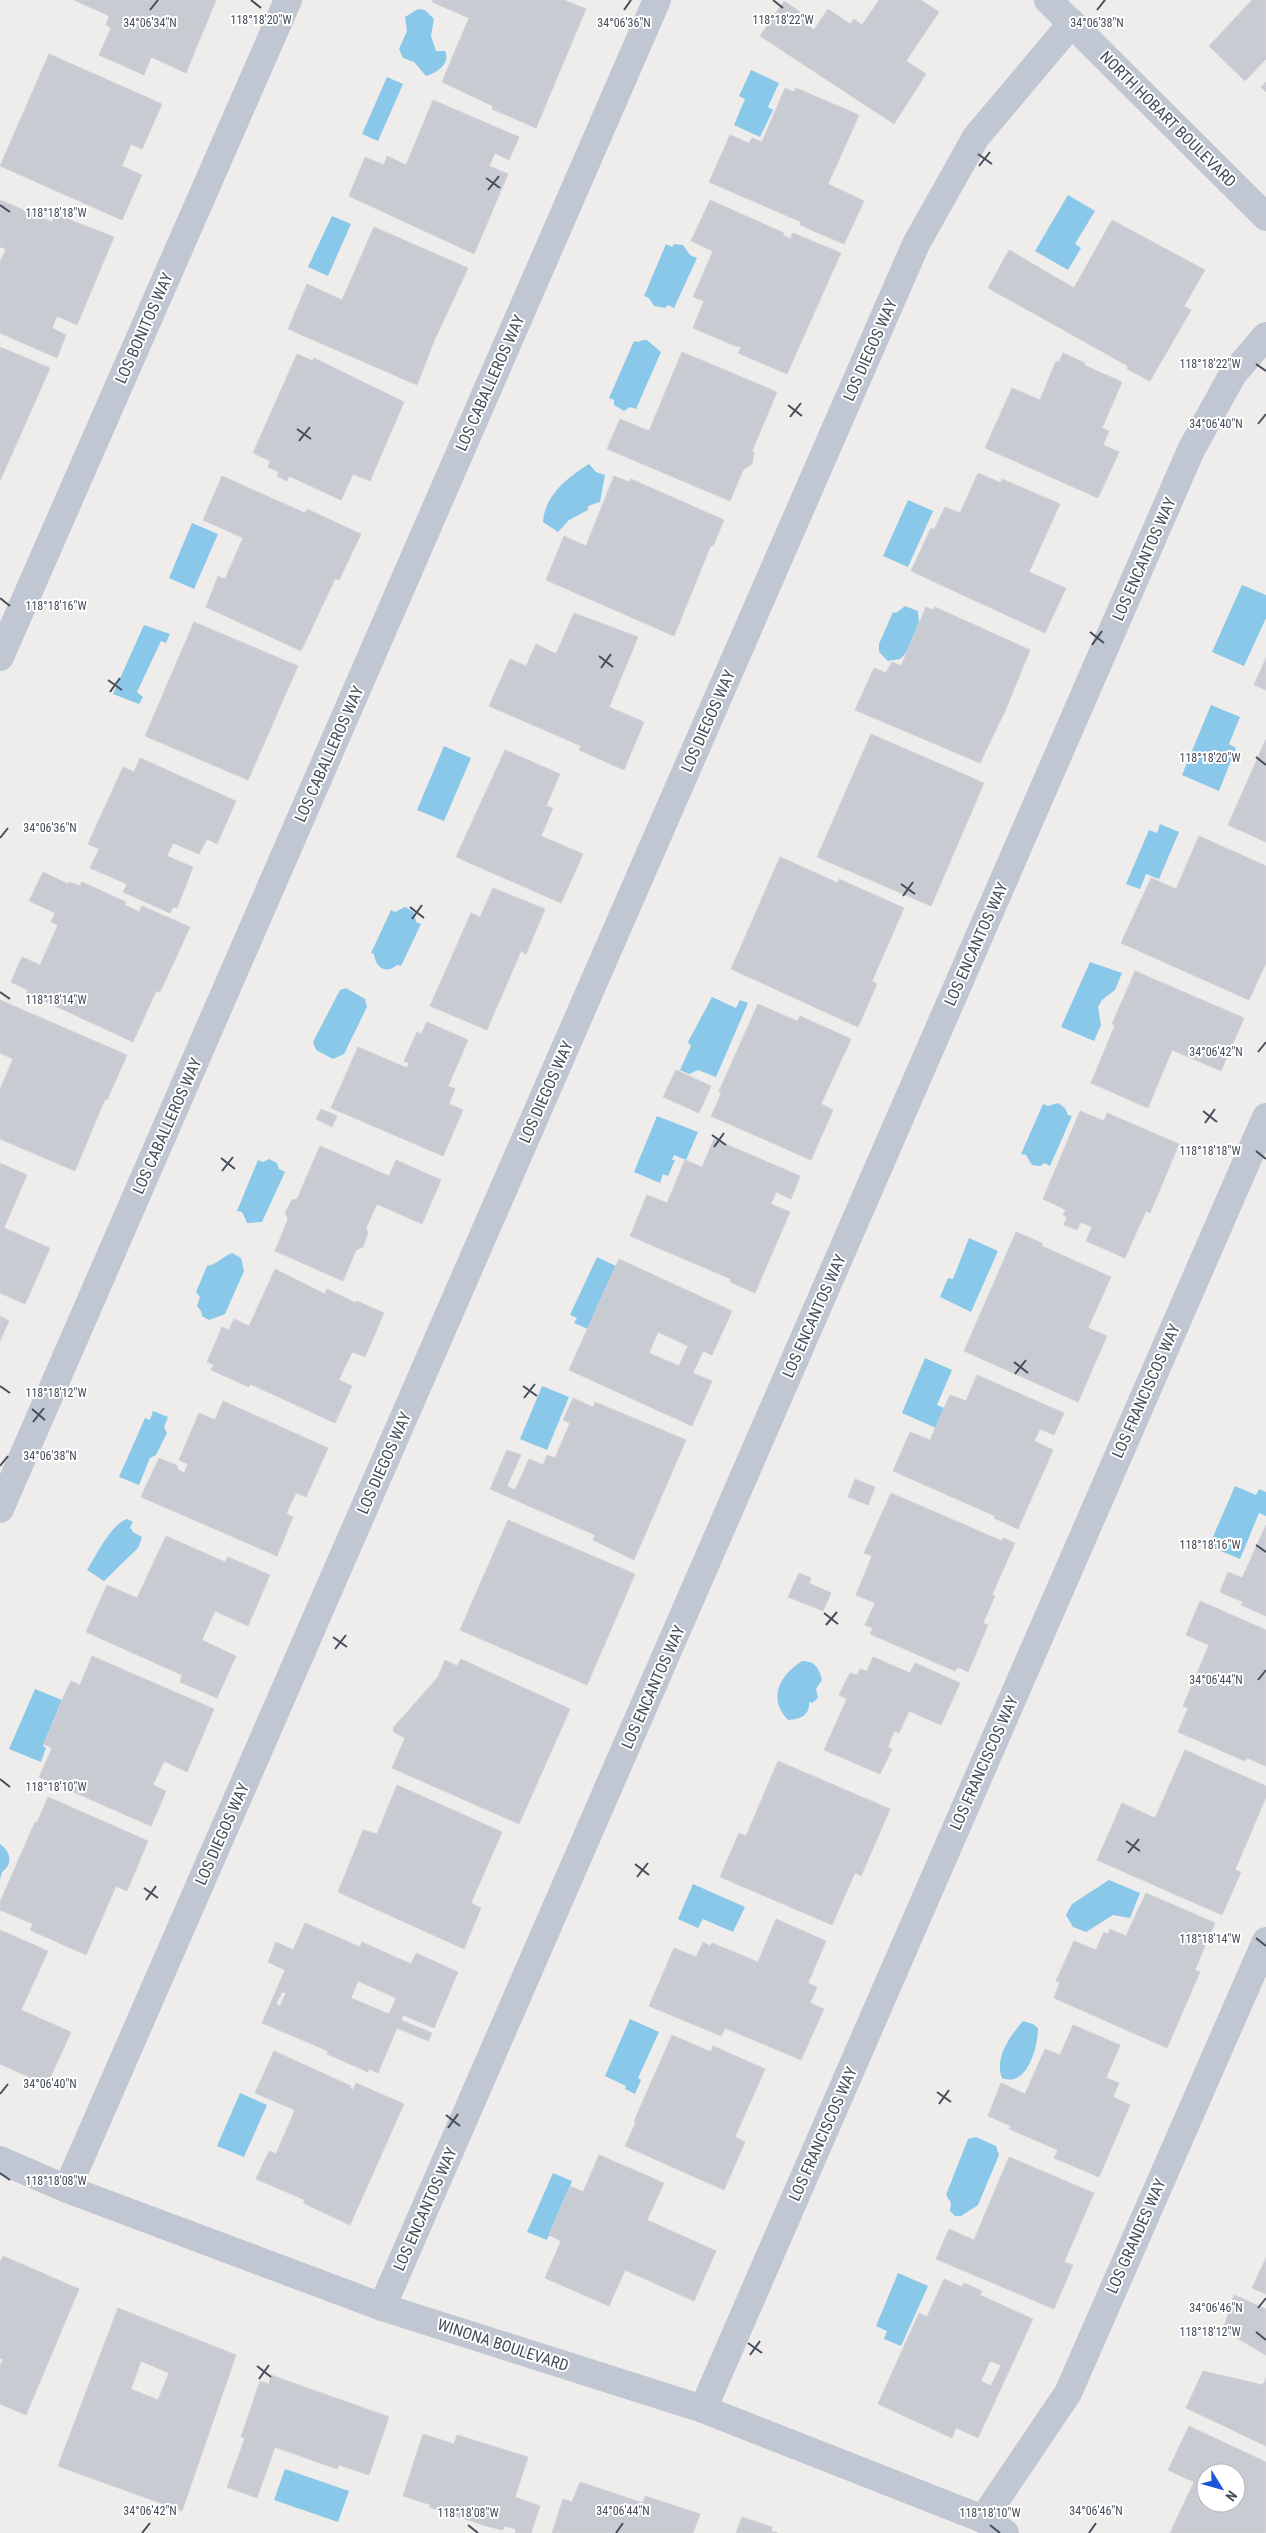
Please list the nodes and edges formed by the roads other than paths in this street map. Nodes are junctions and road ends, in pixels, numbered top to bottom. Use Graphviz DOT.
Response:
graph roads {
  1 [pos="288,0"];
  2 [pos="657,0"];
  3 [pos="1048,0"];
  4 [pos="1072,23"];
  5 [pos="1266,217"];
  6 [pos="1266,336"];
  7 [pos="0,657"];
  8 [pos="1266,1117"];
  9 [pos="0,1509"];
  10 [pos="1266,1941"];
  11 [pos="0,2160"];
  12 [pos="67,2189"];
  13 [pos="382,2307"];
  14 [pos="703,2409"];
  15 [pos="994,2526"];
  1 -- 7 [label="street, LOS BONITOS WAY"];
  2 -- 9 [label="street, LOS CABALLEROS WAY"];
  3 -- 4 [label="street, NORTH HOBART BOULEVARD"];
  4 -- 5 [label="street, NORTH HOBART BOULEVARD"];
  4 -- 12 [label="street, LOS DIEGOS WAY"];
  6 -- 13 [label="street, LOS ENCANTOS WAY"];
  8 -- 14 [label="street, LOS FRANCISCOS WAY"];
  10 -- 15 [label="street, LOS GRANDES WAY"];
  11 -- 12 [label="street, WINONA BOULEVARD"];
  12 -- 13 [label="street, WINONA BOULEVARD"];
  13 -- 14 [label="street, WINONA BOULEVARD"];
  14 -- 15 [label="street, WINONA BOULEVARD"];
}
